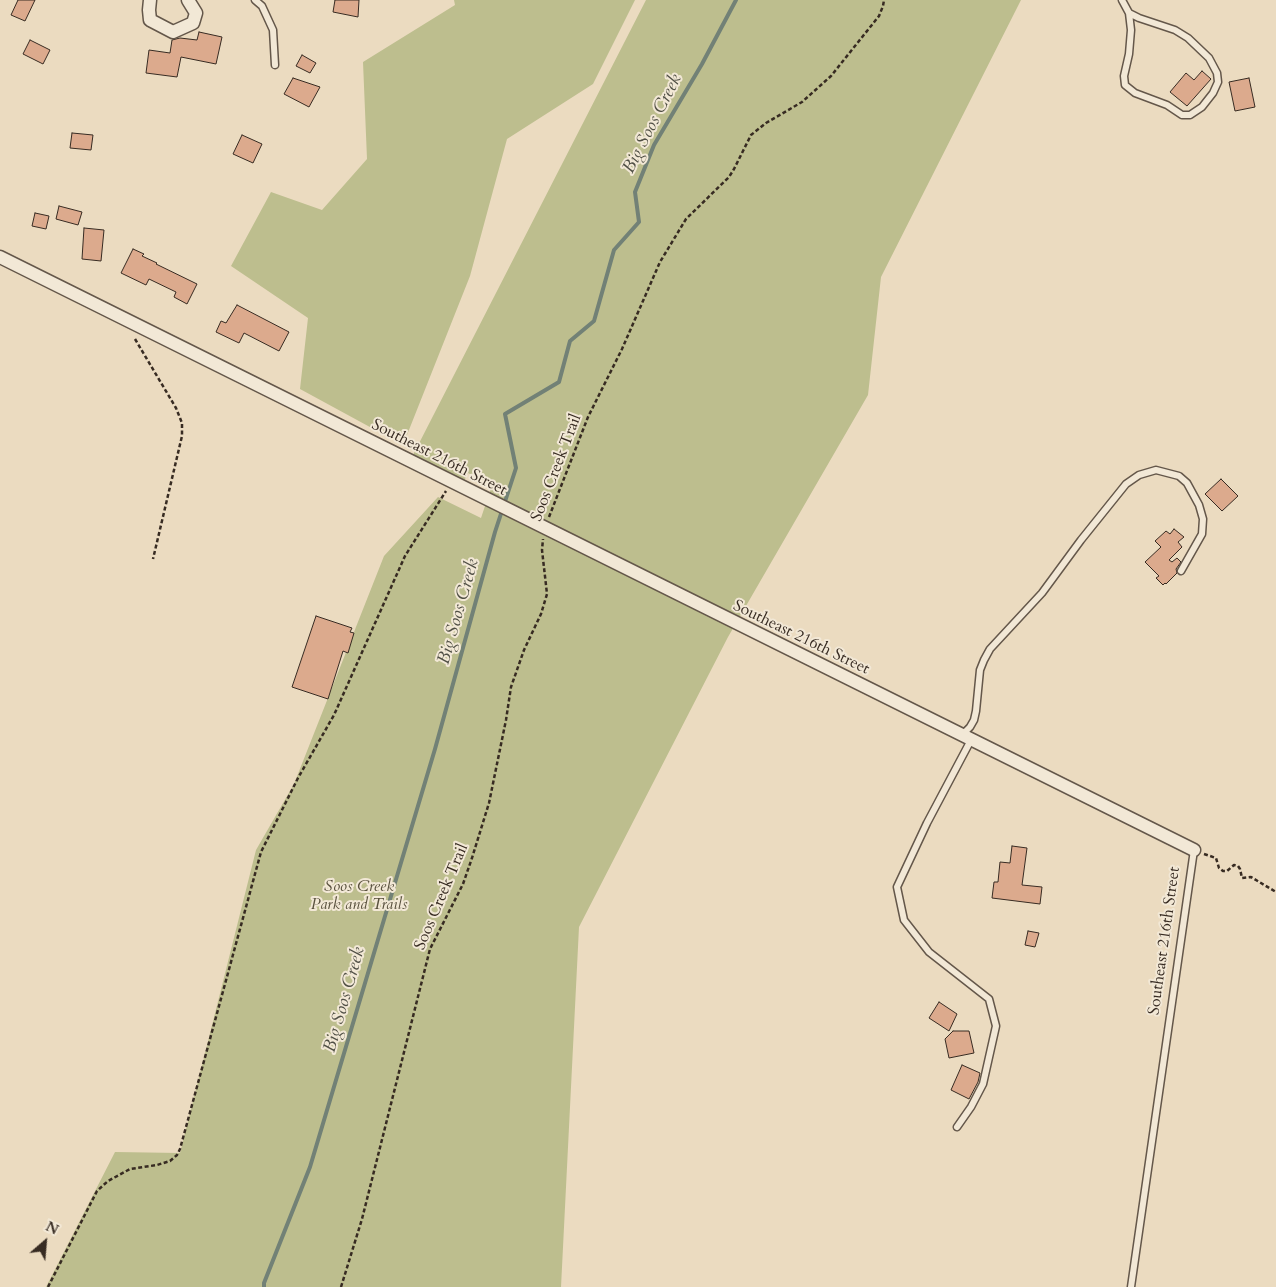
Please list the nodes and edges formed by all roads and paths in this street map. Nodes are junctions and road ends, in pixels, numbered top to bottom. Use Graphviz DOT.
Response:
graph roads {
  1 [pos="150,0"];
  2 [pos="188,0"];
  3 [pos="255,0"];
  4 [pos="884,0"];
  5 [pos="1122,0"];
  6 [pos="1129,13"];
  7 [pos="275,65"];
  8 [pos="0,257"];
  9 [pos="123,318"];
  10 [pos="452,482"];
  11 [pos="545,529"];
  12 [pos="152,559"];
  13 [pos="1182,571"];
  14 [pos="966,738"];
  15 [pos="1194,850"];
  16 [pos="1276,892"];
  17 [pos="957,1127"];
  18 [pos="48,1287"];
  19 [pos="341,1287"];
  20 [pos="1131,1287"];
  1 -- 2 [label="street"];
  3 -- 7 [label="lane"];
  4 -- 11 [label="path, Soos Creek Trail"];
  5 -- 6 [label="lane"];
  6 -- 6 [label="lane"];
  8 -- 9 [label="street, Southeast 216th Street"];
  9 -- 10 [label="street, Southeast 216th Street"];
  9 -- 12 [label="path"];
  10 -- 11 [label="street, Southeast 216th Street"];
  10 -- 18 [label="path"];
  11 -- 14 [label="street, Southeast 216th Street"];
  11 -- 19 [label="path, Soos Creek Trail"];
  13 -- 14 [label="lane"];
  14 -- 15 [label="street, Southeast 216th Street"];
  14 -- 17 [label="lane"];
  15 -- 16 [label="path"];
  15 -- 20 [label="lane, Southeast 216th Street"];
}
